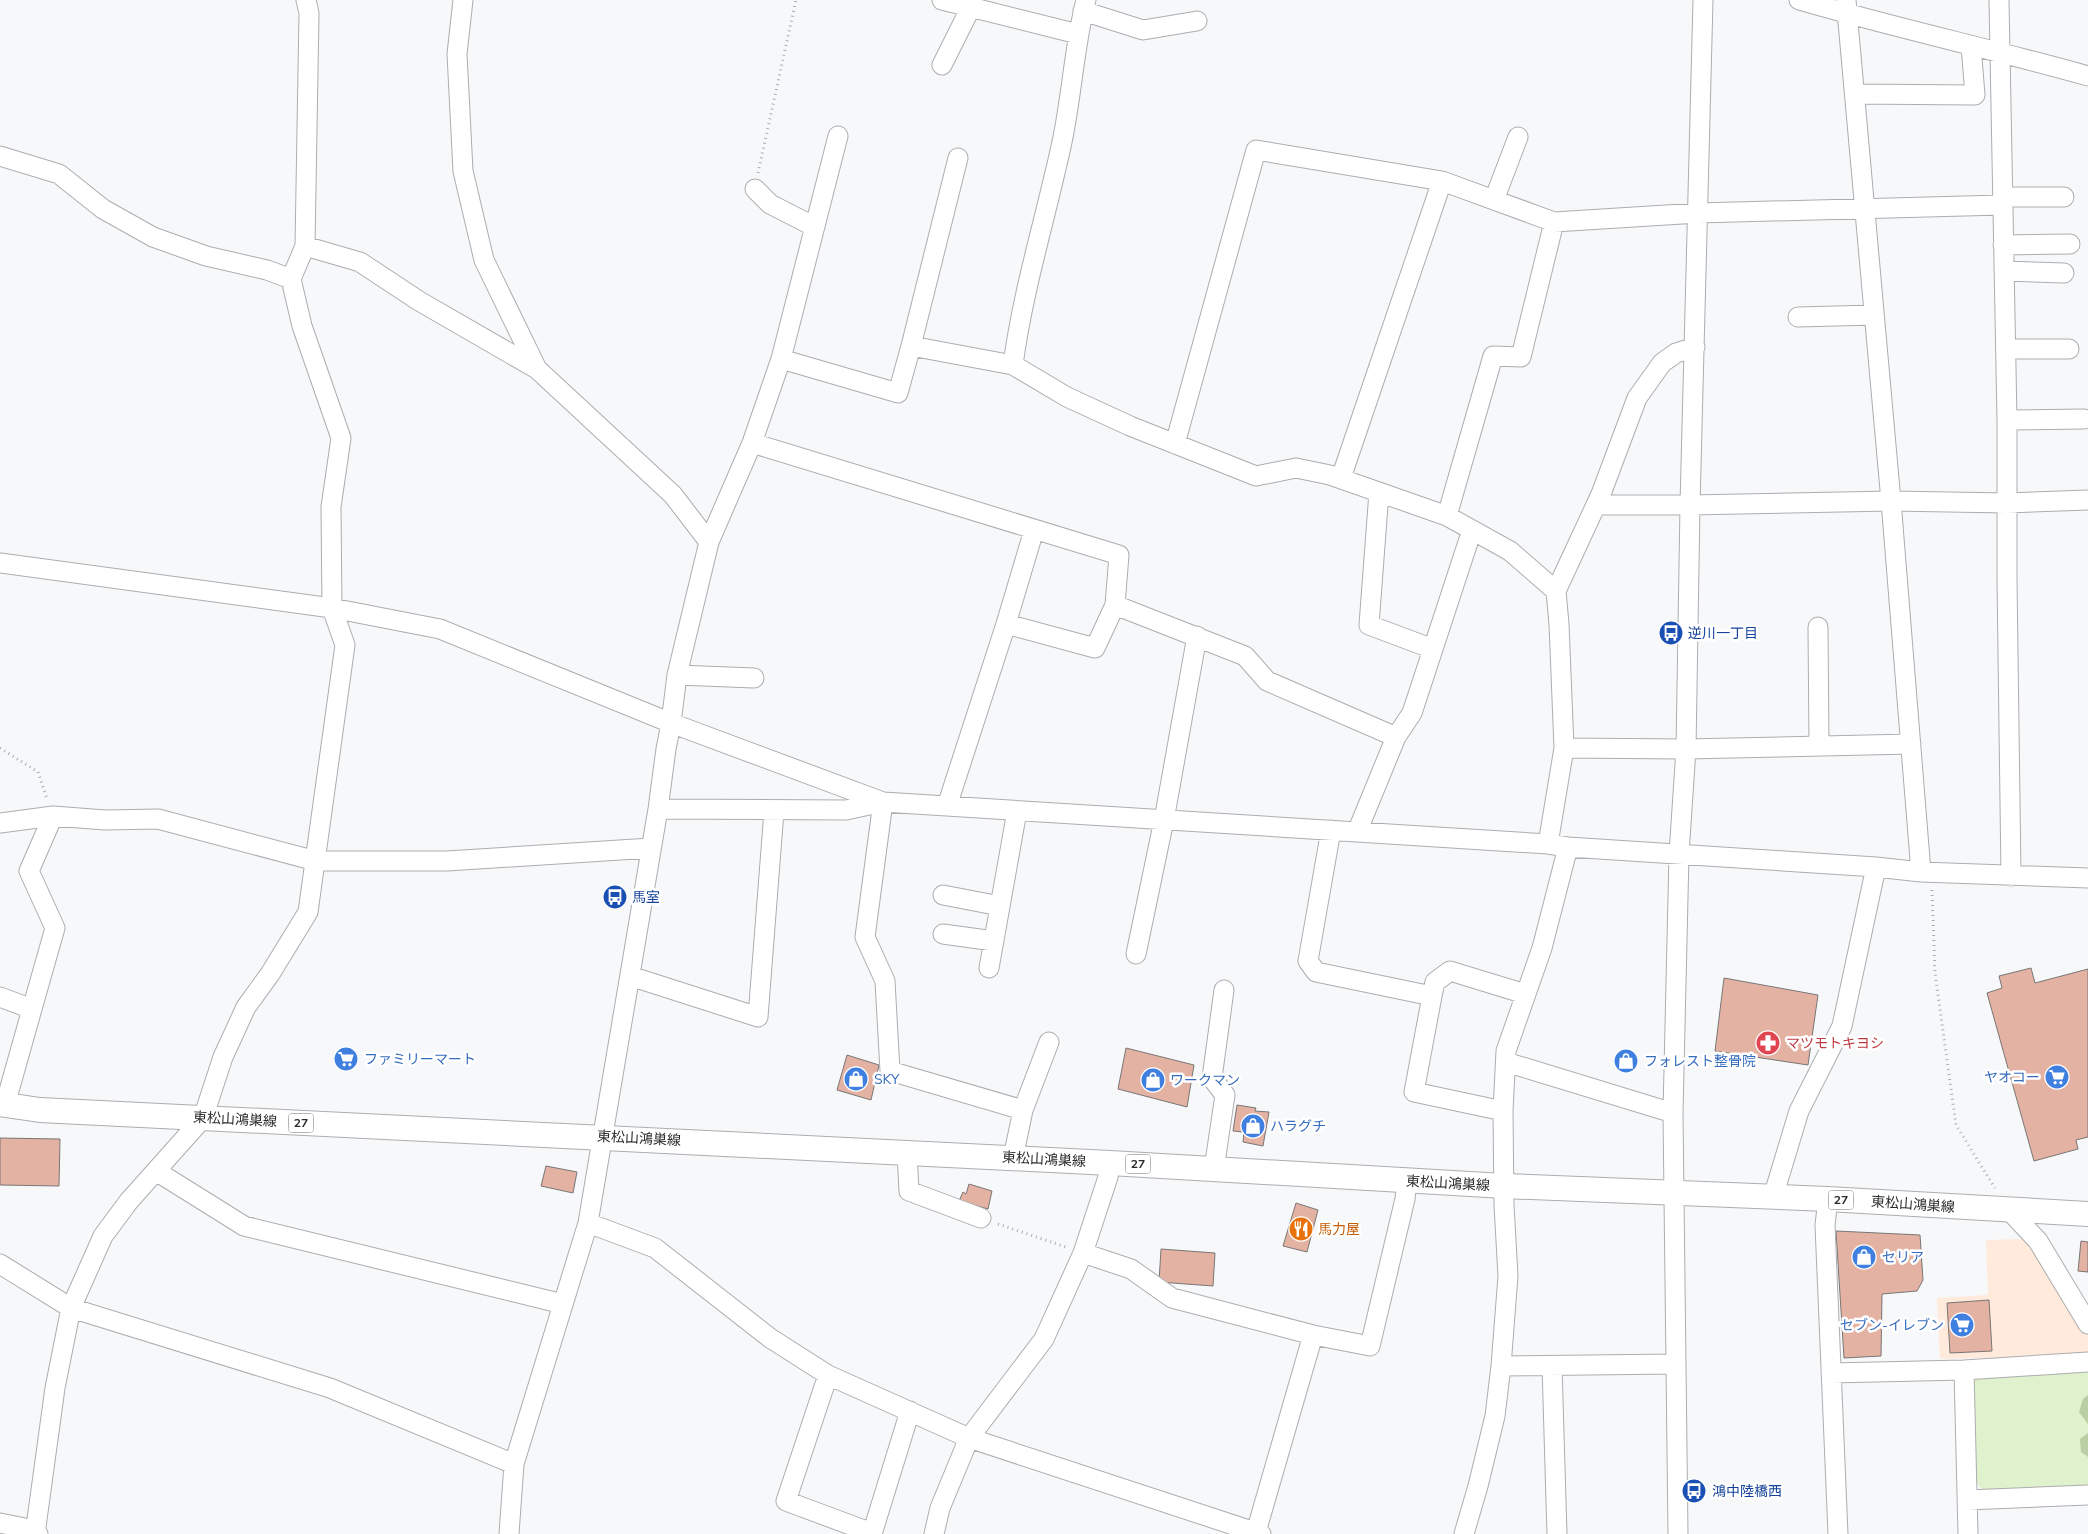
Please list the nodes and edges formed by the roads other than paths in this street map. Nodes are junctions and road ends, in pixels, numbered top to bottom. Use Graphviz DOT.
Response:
graph roads {
  1 [pos="306,0"];
  2 [pos="463,0"];
  3 [pos="942,0"];
  4 [pos="1703,0"];
  5 [pos="1799,0"];
  6 [pos="1999,0"];
  7 [pos="1084,5"];
  8 [pos="971,7"];
  9 [pos="1846,7"];
  10 [pos="1197,21"];
  11 [pos="1078,34"];
  12 [pos="1971,46"];
  13 [pos="1999,51"];
  14 [pos="942,65"];
  15 [pos="2088,76"];
  16 [pos="1854,94"];
  17 [pos="838,136"];
  18 [pos="1518,137"];
  19 [pos="0,156"];
  20 [pos="958,158"];
  21 [pos="1442,181"];
  22 [pos="755,189"];
  23 [pos="2064,197"];
  24 [pos="1494,200"];
  25 [pos="2002,201"];
  26 [pos="1865,208"];
  27 [pos="1698,213"];
  28 [pos="1554,222"];
  29 [pos="815,226"];
  30 [pos="2070,244"];
  31 [pos="2003,245"];
  32 [pos="305,246"];
  33 [pos="2004,270"];
  34 [pos="2064,273"];
  35 [pos="291,279"];
  36 [pos="1874,315"];
  37 [pos="1798,317"];
  38 [pos="911,346"];
  39 [pos="1694,347"];
  40 [pos="2006,348"];
  41 [pos="2069,349"];
  42 [pos="781,358"];
  43 [pos="1013,365"];
  44 [pos="537,368"];
  45 [pos="2084,419"];
  46 [pos="2008,420"];
  47 [pos="752,443"];
  48 [pos="1175,444"];
  49 [pos="1341,478"];
  50 [pos="1380,492"];
  51 [pos="2088,500"];
  52 [pos="1891,501"];
  53 [pos="2007,503"];
  54 [pos="1596,504"];
  55 [pos="1690,505"];
  56 [pos="1447,516"];
  57 [pos="1034,530"];
  58 [pos="1472,530"];
  59 [pos="709,542"];
  60 [pos="0,563"];
  61 [pos="1556,590"];
  62 [pos="1115,605"];
  63 [pos="332,608"];
  64 [pos="1006,624"];
  65 [pos="1818,627"];
  66 [pos="1198,636"];
  67 [pos="1433,649"];
  68 [pos="678,675"];
  69 [pos="754,678"];
  70 [pos="671,724"];
  71 [pos="1396,737"];
  72 [pos="1911,744"];
  73 [pos="1819,746"];
  74 [pos="1564,748"];
  75 [pos="1686,749"];
  76 [pos="883,802"];
  77 [pos="946,806"];
  78 [pos="658,808"];
  79 [pos="774,811"];
  80 [pos="1017,811"];
  81 [pos="52,816"];
  82 [pos="1164,820"];
  83 [pos="0,823"];
  84 [pos="1331,830"];
  85 [pos="1357,832"];
  86 [pos="1548,844"];
  87 [pos="1568,847"];
  88 [pos="651,848"];
  89 [pos="1680,854"];
  90 [pos="316,860"];
  91 [pos="1876,866"];
  92 [pos="1926,872"];
  93 [pos="2012,876"];
  94 [pos="2088,878"];
  95 [pos="943,895"];
  96 [pos="1000,906"];
  97 [pos="943,934"];
  98 [pos="994,941"];
  99 [pos="1136,954"];
  100 [pos="989,968"];
  101 [pos="630,976"];
  102 [pos="1224,990"];
  103 [pos="1526,994"];
  104 [pos="1432,996"];
  105 [pos="0,997"];
  106 [pos="32,1010"];
  107 [pos="1049,1042"];
  108 [pos="1506,1062"];
  109 [pos="2,1105"];
  110 [pos="1023,1110"];
  111 [pos="1503,1111"];
  112 [pos="1673,1113"];
  113 [pos="203,1118"];
  114 [pos="603,1136"];
  115 [pos="906,1152"];
  116 [pos="1013,1158"];
  117 [pos="1110,1163"];
  118 [pos="1214,1169"];
  119 [pos="156,1171"];
  120 [pos="1407,1181"];
  121 [pos="1504,1186"];
  122 [pos="1673,1194"];
  123 [pos="1773,1197"];
  124 [pos="1828,1199"];
  125 [pos="2009,1210"];
  126 [pos="2088,1214"];
  127 [pos="981,1218"];
  128 [pos="588,1223"];
  129 [pos="1083,1254"];
  130 [pos="0,1264"];
  131 [pos="563,1304"];
  132 [pos="71,1308"];
  133 [pos="2088,1324"];
  134 [pos="1313,1335"];
  135 [pos="2088,1362"];
  136 [pos="1674,1364"];
  137 [pos="1501,1366"];
  138 [pos="1552,1366"];
  139 [pos="1964,1370"];
  140 [pos="1831,1373"];
  141 [pos="828,1375"];
  142 [pos="910,1412"];
  143 [pos="969,1438"];
  144 [pos="514,1464"];
  145 [pos="2088,1495"];
  146 [pos="1967,1500"];
  147 [pos="0,1523"];
  148 [pos="36,1533"];
  149 [pos="872,1533"];
  150 [pos="1258,1533"];
  151 [pos="509,1534"];
  152 [pos="934,1534"];
  153 [pos="1464,1534"];
  154 [pos="1557,1534"];
  155 [pos="1678,1534"];
  156 [pos="1838,1534"];
  157 [pos="1968,1534"];
  1 -- 32 [label="street"];
  2 -- 44 [label="street"];
  3 -- 8 [label="street"];
  4 -- 27 [label="street"];
  5 -- 9 [label="street"];
  6 -- 13 [label="street"];
  7 -- 10 [label="street"];
  7 -- 11 [label="street"];
  8 -- 11 [label="street"];
  8 -- 14 [label="street"];
  9 -- 12 [label="street"];
  9 -- 16 [label="street"];
  11 -- 43 [label="street"];
  12 -- 13 [label="street"];
  12 -- 16 [label="street"];
  13 -- 15 [label="street"];
  13 -- 25 [label="street"];
  16 -- 26 [label="street"];
  17 -- 29 [label="street"];
  18 -- 24 [label="street"];
  19 -- 35 [label="street"];
  20 -- 38 [label="street"];
  21 -- 24 [label="street"];
  21 -- 48 [label="street"];
  21 -- 49 [label="street"];
  22 -- 29 [label="street"];
  23 -- 25 [label="street"];
  24 -- 28 [label="street"];
  25 -- 26 [label="street"];
  25 -- 31 [label="street"];
  26 -- 27 [label="street"];
  26 -- 36 [label="street"];
  27 -- 28 [label="street"];
  27 -- 39 [label="street"];
  28 -- 56 [label="street"];
  29 -- 42 [label="street"];
  30 -- 31 [label="street"];
  31 -- 33 [label="street"];
  32 -- 35 [label="street"];
  32 -- 44 [label="street"];
  33 -- 34 [label="street"];
  33 -- 40 [label="street"];
  35 -- 63 [label="street"];
  36 -- 37 [label="street"];
  36 -- 52 [label="street"];
  38 -- 42 [label="street"];
  38 -- 43 [label="street"];
  39 -- 54 [label="street"];
  39 -- 55 [label="street"];
  40 -- 41 [label="street"];
  40 -- 46 [label="street"];
  42 -- 47 [label="street"];
  43 -- 48 [label="street"];
  44 -- 59 [label="street"];
  45 -- 46 [label="street"];
  46 -- 53 [label="street"];
  47 -- 57 [label="street"];
  47 -- 59 [label="street"];
  48 -- 49 [label="street"];
  49 -- 50 [label="street"];
  50 -- 56 [label="street"];
  50 -- 67 [label="street"];
  51 -- 53 [label="street"];
  52 -- 53 [label="street"];
  52 -- 55 [label="street"];
  52 -- 72 [label="street"];
  53 -- 93 [label="street"];
  54 -- 55 [label="street"];
  54 -- 61 [label="street"];
  55 -- 75 [label="street"];
  56 -- 58 [label="street"];
  57 -- 62 [label="street"];
  57 -- 64 [label="street"];
  58 -- 61 [label="street"];
  58 -- 67 [label="street"];
  59 -- 68 [label="street"];
  60 -- 63 [label="street"];
  61 -- 74 [label="street"];
  62 -- 64 [label="street"];
  62 -- 66 [label="street"];
  63 -- 70 [label="street"];
  63 -- 90 [label="street"];
  64 -- 77 [label="street"];
  65 -- 73 [label="street"];
  66 -- 71 [label="street"];
  66 -- 82 [label="street"];
  67 -- 71 [label="street"];
  68 -- 69 [label="street"];
  68 -- 70 [label="street"];
  70 -- 76 [label="street"];
  70 -- 78 [label="street"];
  71 -- 85 [label="street"];
  72 -- 73 [label="street"];
  72 -- 92 [label="street"];
  73 -- 75 [label="street"];
  74 -- 75 [label="street"];
  74 -- 86 [label="street"];
  75 -- 89 [label="street"];
  76 -- 77 [label="street"];
  76 -- 79 [label="street"];
  76 -- 110 [label="street"];
  77 -- 80 [label="street"];
  78 -- 79 [label="street"];
  78 -- 88 [label="street"];
  79 -- 101 [label="street"];
  80 -- 82 [label="street"];
  80 -- 96 [label="street"];
  81 -- 83 [label="street"];
  81 -- 90 [label="street"];
  81 -- 106 [label="street"];
  82 -- 84 [label="street"];
  82 -- 99 [label="street"];
  84 -- 85 [label="street"];
  84 -- 104 [label="street"];
  85 -- 86 [label="street"];
  86 -- 87 [label="street"];
  87 -- 89 [label="street"];
  87 -- 103 [label="street"];
  88 -- 90 [label="street"];
  88 -- 101 [label="street"];
  89 -- 91 [label="street"];
  89 -- 112 [label="street"];
  90 -- 113 [label="street"];
  91 -- 92 [label="street"];
  91 -- 123 [label="street"];
  92 -- 93 [label="street"];
  93 -- 94 [label="street"];
  95 -- 96 [label="street"];
  96 -- 98 [label="street"];
  97 -- 98 [label="street"];
  98 -- 100 [label="street"];
  101 -- 114 [label="street"];
  102 -- 118 [label="street"];
  103 -- 104 [label="street"];
  103 -- 108 [label="street"];
  104 -- 111 [label="street"];
  105 -- 106 [label="street"];
  106 -- 109 [label="street"];
  107 -- 110 [label="street"];
  108 -- 111 [label="street"];
  108 -- 112 [label="street"];
  109 -- 113 [label="main road, 東松山鴻巣線 / 27"];
  110 -- 116 [label="street"];
  111 -- 121 [label="street"];
  112 -- 122 [label="street"];
  113 -- 114 [label="main road, 東松山鴻巣線 / 27"];
  113 -- 119 [label="street"];
  114 -- 115 [label="main road, 東松山鴻巣線 / 27"];
  114 -- 128 [label="street"];
  115 -- 116 [label="main road, 東松山鴻巣線 / 27"];
  115 -- 127 [label="street"];
  116 -- 117 [label="main road, 東松山鴻巣線 / 27"];
  117 -- 118 [label="main road, 東松山鴻巣線 / 27"];
  117 -- 129 [label="street"];
  118 -- 120 [label="main road, 東松山鴻巣線 / 27"];
  119 -- 131 [label="street"];
  119 -- 132 [label="street"];
  120 -- 121 [label="main road, 東松山鴻巣線 / 27"];
  120 -- 134 [label="street"];
  121 -- 122 [label="main road, 東松山鴻巣線 / 27"];
  121 -- 137 [label="street"];
  122 -- 123 [label="main road, 東松山鴻巣線 / 27"];
  122 -- 136 [label="street"];
  123 -- 124 [label="main road, 東松山鴻巣線 / 27"];
  124 -- 125 [label="main road, 東松山鴻巣線 / 27"];
  124 -- 140 [label="street"];
  125 -- 126 [label="main road, 東松山鴻巣線 / 27"];
  125 -- 133 [label="street"];
  128 -- 131 [label="street"];
  128 -- 141 [label="street"];
  129 -- 134 [label="street"];
  129 -- 143 [label="street"];
  130 -- 132 [label="street"];
  131 -- 144 [label="street"];
  132 -- 144 [label="street"];
  132 -- 148 [label="street"];
  134 -- 150 [label="street"];
  135 -- 139 [label="street"];
  136 -- 138 [label="street"];
  136 -- 155 [label="street"];
  137 -- 138 [label="street"];
  137 -- 153 [label="street"];
  138 -- 154 [label="street"];
  139 -- 140 [label="street"];
  139 -- 146 [label="street"];
  140 -- 156 [label="street"];
  141 -- 142 [label="street"];
  141 -- 149 [label="street"];
  142 -- 143 [label="street"];
  142 -- 149 [label="street"];
  143 -- 150 [label="street"];
  143 -- 152 [label="street"];
  144 -- 151 [label="street"];
  145 -- 146 [label="street"];
  146 -- 157 [label="street"];
  147 -- 148 [label="street"];
}
